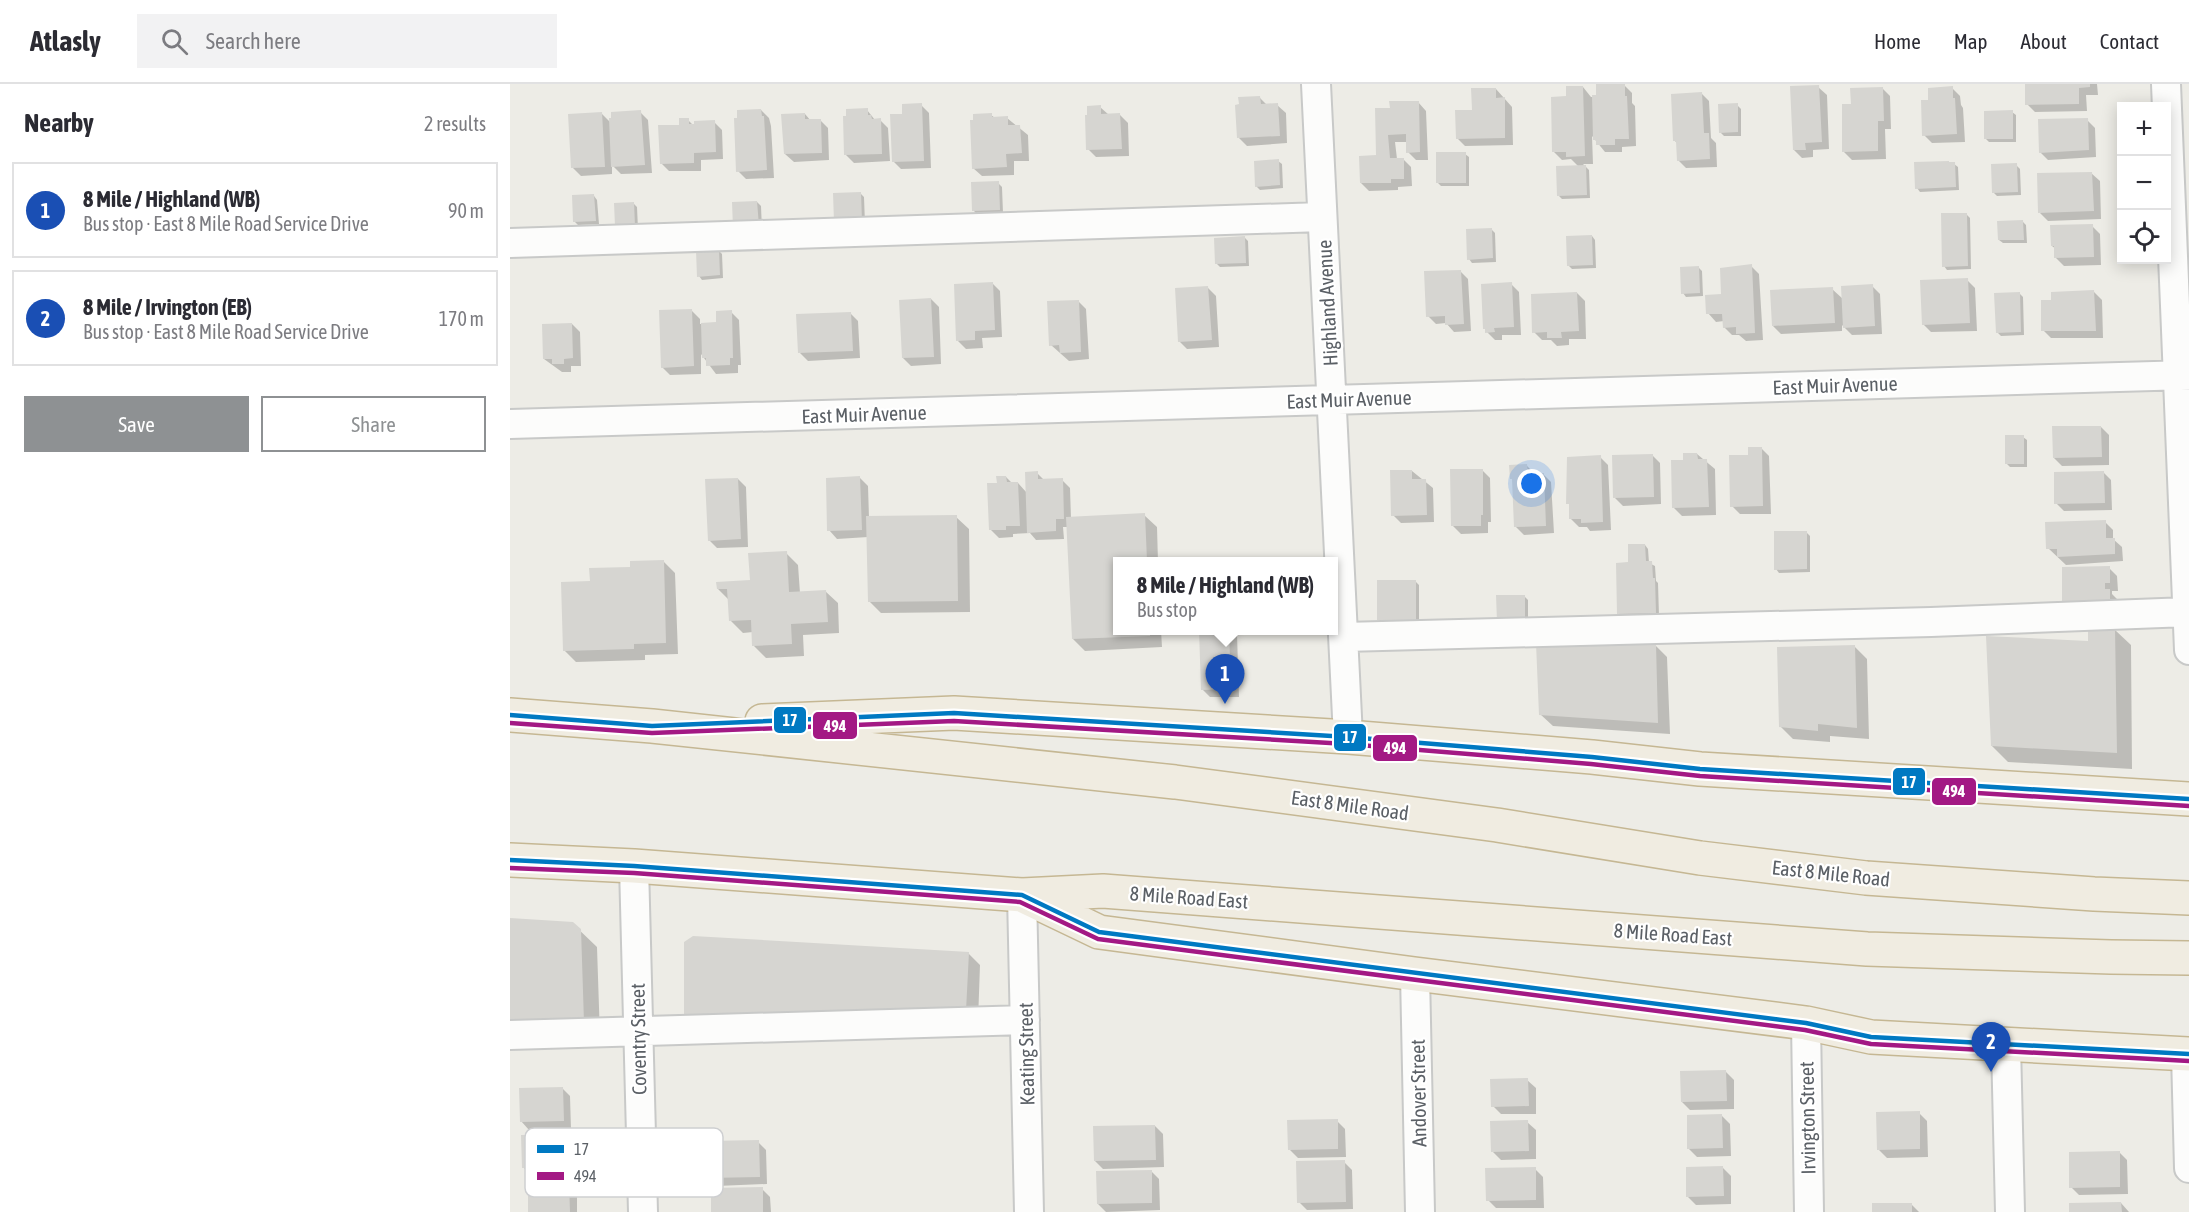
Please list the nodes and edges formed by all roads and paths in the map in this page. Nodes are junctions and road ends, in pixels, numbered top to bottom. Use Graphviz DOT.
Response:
graph roads {
  1 [pos="1316,84"];
  2 [pos="2166,84"];
  3 [pos="1322,217"];
  4 [pos="510,243"];
  5 [pos="2183,375"];
  6 [pos="1332,399"];
  7 [pos="510,424"];
  8 [pos="2187,612"];
  9 [pos="1344,637"];
  10 [pos="2189,650"];
  11 [pos="510,716"];
  12 [pos="652,726"];
  13 [pos="1348,737"];
  14 [pos="2189,799"];
  15 [pos="510,860"];
  16 [pos="634,866"];
  17 [pos="1022,895"];
  18 [pos="2189,898"];
  19 [pos="2189,958"];
  20 [pos="1415,974"];
  21 [pos="1025,1020"];
  22 [pos="1806,1023"];
  23 [pos="638,1032"];
  24 [pos="510,1035"];
  25 [pos="2006,1045"];
  26 [pos="2187,1054"];
  27 [pos="640,1128"];
  28 [pos="2189,1154"];
  29 [pos="2189,1168"];
  30 [pos="642,1197"];
  31 [pos="642,1212"];
  32 [pos="1029,1212"];
  33 [pos="1420,1212"];
  34 [pos="1809,1212"];
  35 [pos="2010,1212"];
  1 -- 3 [label="street, Highland Avenue"];
  2 -- 5 [label="street"];
  3 -- 4 [label="street"];
  3 -- 6 [label="street, Highland Avenue"];
  5 -- 6 [label="street, East Muir Avenue"];
  5 -- 8 [label="street"];
  6 -- 7 [label="street, East Muir Avenue"];
  6 -- 9 [label="street, Highland Avenue"];
  8 -- 9 [label="street"];
  8 -- 10 [label="street"];
  9 -- 13 [label="street, Highland Avenue"];
  11 -- 12 [label="highway, East 8 Mile Road"];
  12 -- 13 [label="highway"];
  12 -- 18 [label="highway, East 8 Mile Road"];
  13 -- 14 [label="highway"];
  15 -- 16 [label="highway, 8 Mile Road East"];
  16 -- 17 [label="highway, 8 Mile Road East"];
  16 -- 23 [label="street, Coventry Street"];
  17 -- 19 [label="highway, 8 Mile Road East"];
  17 -- 20 [label="highway"];
  17 -- 21 [label="street, Keating Street"];
  20 -- 22 [label="highway"];
  20 -- 33 [label="street, Andover Street"];
  21 -- 23 [label="street"];
  21 -- 32 [label="street, Keating Street"];
  22 -- 25 [label="highway"];
  22 -- 34 [label="street, Irvington Street"];
  23 -- 24 [label="street"];
  23 -- 27 [label="street, Coventry Street"];
  25 -- 26 [label="highway"];
  25 -- 35 [label="street"];
  26 -- 28 [label="street"];
  28 -- 29 [label="street"];
  30 -- 31 [label="street, Coventry Street"];
}
